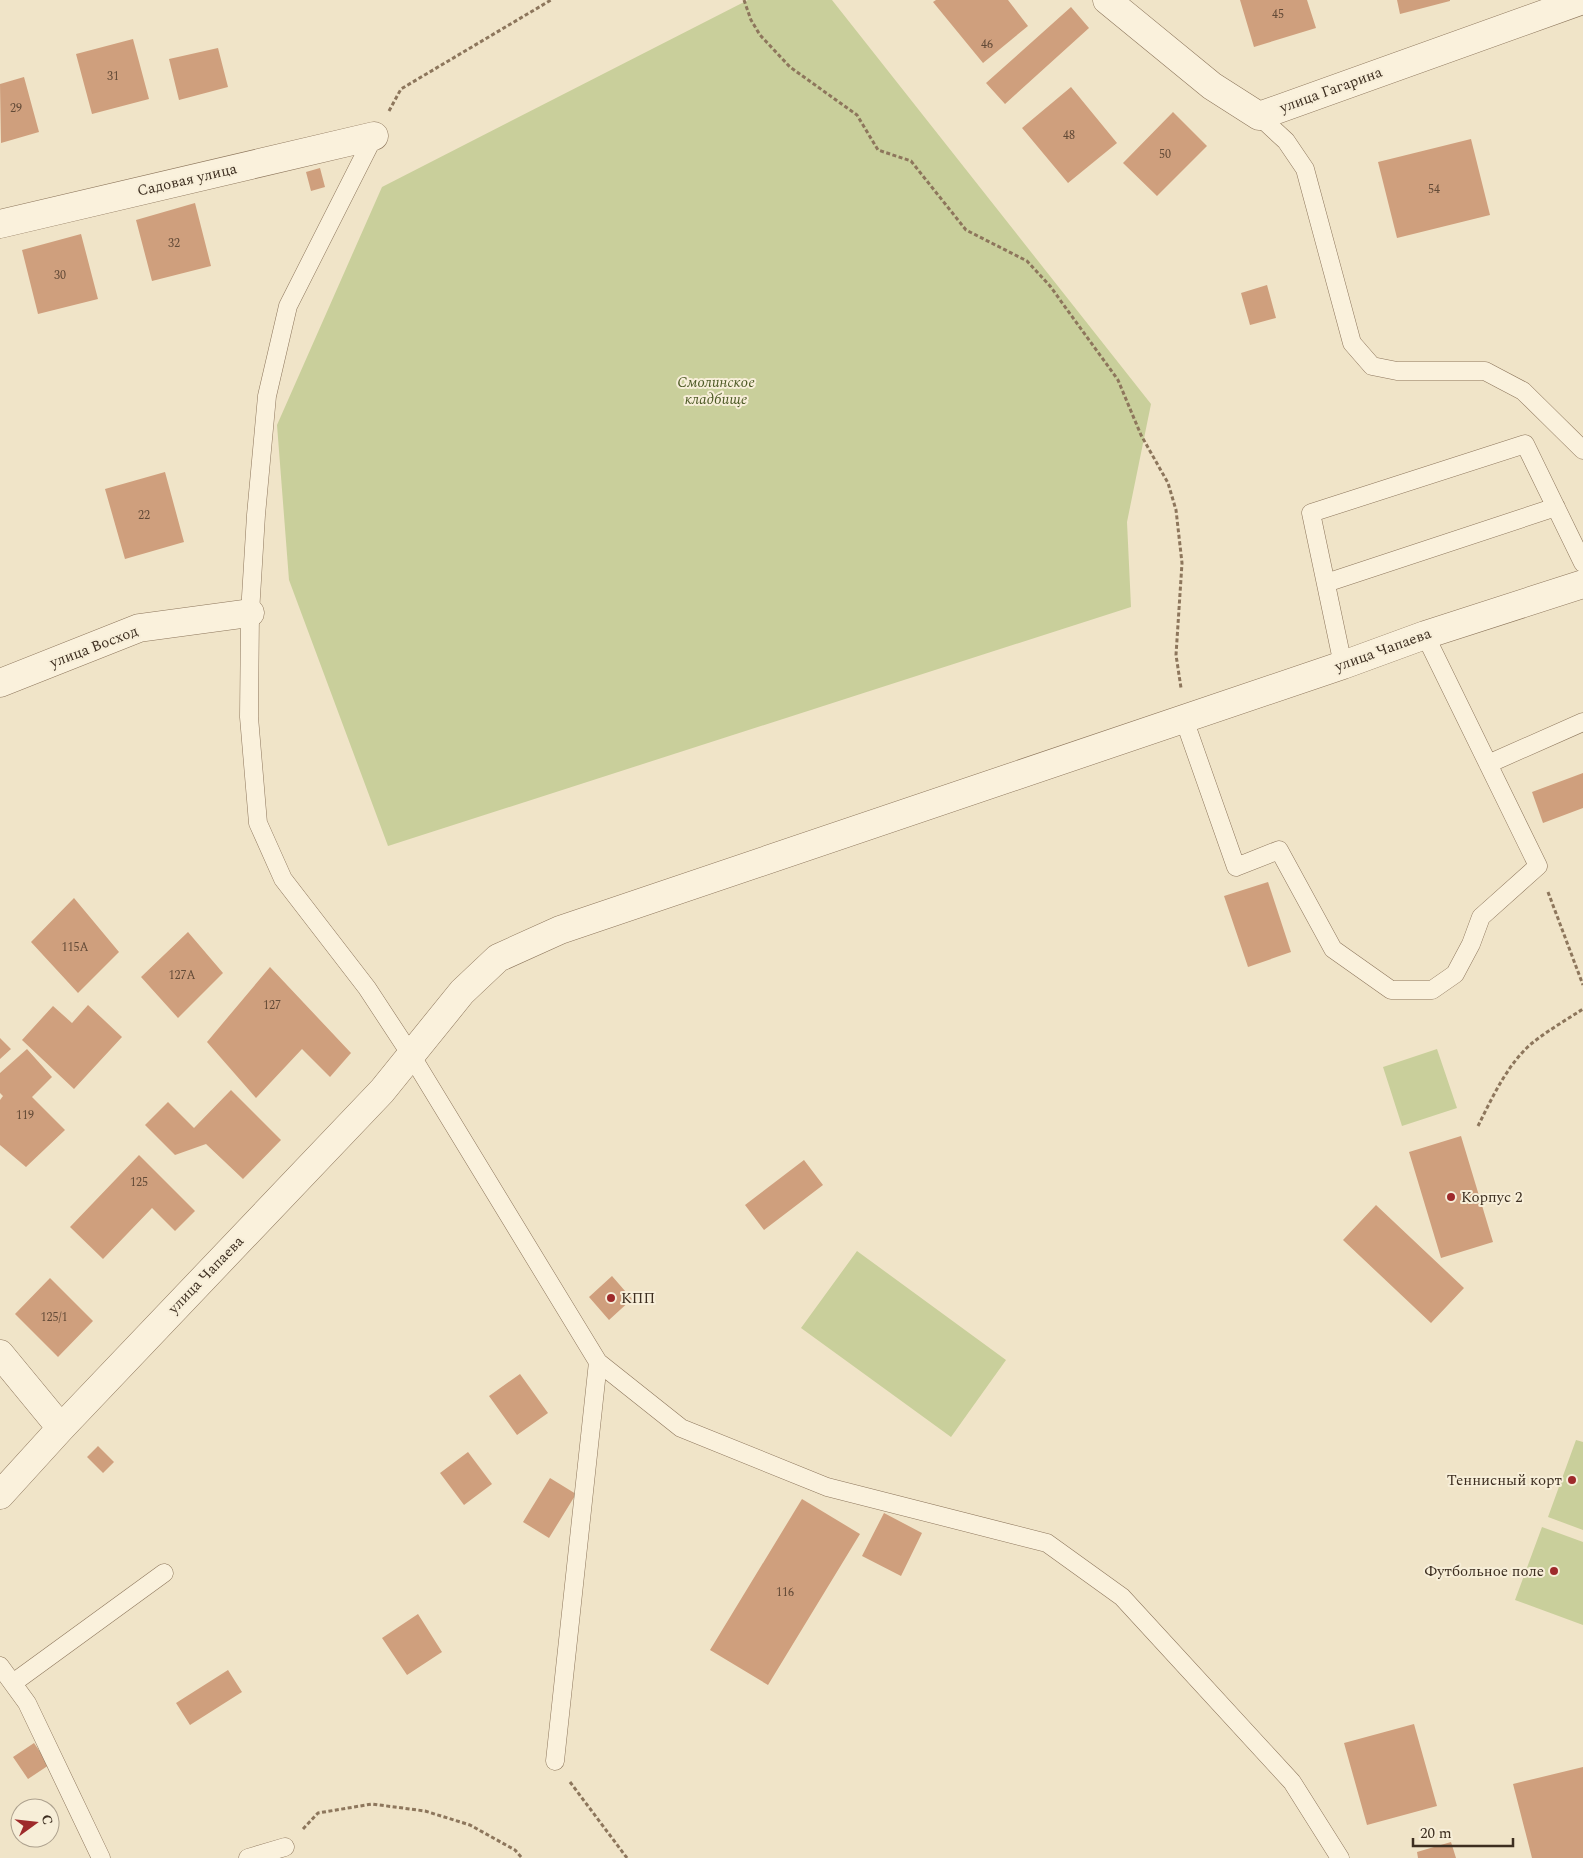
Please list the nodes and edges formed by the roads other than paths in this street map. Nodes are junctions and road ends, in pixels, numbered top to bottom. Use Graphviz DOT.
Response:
graph roads {
  1 [pos="1107,0"];
  2 [pos="1583,0"];
  3 [pos="1259,116"];
  4 [pos="374,136"];
  5 [pos="0,224"];
  6 [pos="1583,450"];
  7 [pos="1556,507"];
  8 [pos="1583,563"];
  9 [pos="1326,583"];
  10 [pos="1583,584"];
  11 [pos="250,613"];
  12 [pos="1425,635"];
  13 [pos="1343,665"];
  14 [pos="0,683"];
  15 [pos="1184,719"];
  16 [pos="1583,722"];
  17 [pos="1488,764"];
  18 [pos="411,1055"];
  19 [pos="0,1354"];
  20 [pos="598,1362"];
  21 [pos="60,1428"];
  22 [pos="0,1494"];
  23 [pos="164,1572"];
  24 [pos="0,1666"];
  25 [pos="13,1683"];
  26 [pos="555,1761"];
  27 [pos="285,1847"];
  28 [pos="101,1858"];
  29 [pos="248,1858"];
  30 [pos="1340,1858"];
  1 -- 3 [label="street"];
  2 -- 3 [label="street, улица Гагарина"];
  3 -- 6 [label="lane"];
  4 -- 5 [label="street, Садовая улица"];
  4 -- 11 [label="lane"];
  7 -- 8 [label="lane"];
  7 -- 9 [label="lane"];
  7 -- 9 [label="lane"];
  9 -- 13 [label="lane"];
  10 -- 12 [label="street, улица Чапаева"];
  11 -- 14 [label="street, улица Восход"];
  11 -- 18 [label="lane"];
  12 -- 13 [label="street, улица Чапаева"];
  12 -- 17 [label="lane"];
  13 -- 15 [label="street, улица Чапаева"];
  15 -- 17 [label="lane"];
  15 -- 18 [label="street, улица Чапаева"];
  16 -- 17 [label="lane"];
  18 -- 20 [label="lane"];
  18 -- 21 [label="street, улица Чапаева"];
  19 -- 21 [label="street"];
  20 -- 26 [label="lane"];
  20 -- 30 [label="lane"];
  21 -- 22 [label="street, улица Чапаева"];
  23 -- 25 [label="lane"];
  24 -- 25 [label="lane"];
  25 -- 28 [label="lane"];
  27 -- 29 [label="lane"];
}
